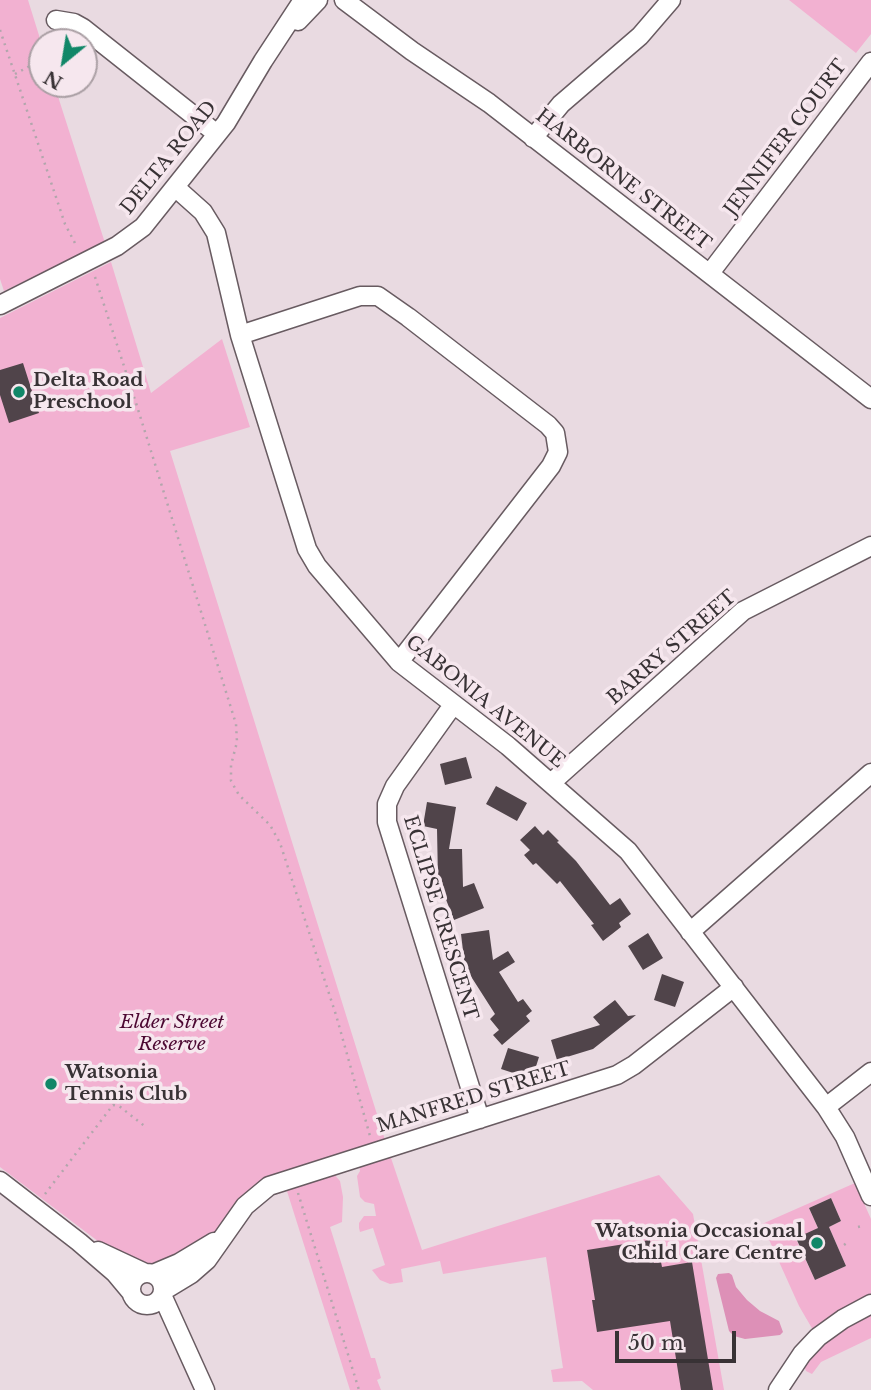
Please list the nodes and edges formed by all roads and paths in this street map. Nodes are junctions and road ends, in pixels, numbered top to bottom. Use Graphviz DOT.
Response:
graph roads {
  1 [pos="303,0"];
  2 [pos="318,0"];
  3 [pos="344,0"];
  4 [pos="671,0"];
  5 [pos="56,20"];
  6 [pos="0,30"];
  7 [pos="271,48"];
  8 [pos="871,62"];
  9 [pos="28,67"];
  10 [pos="15,74"];
  11 [pos="218,134"];
  12 [pos="533,138"];
  13 [pos="175,187"];
  14 [pos="88,261"];
  15 [pos="710,273"];
  16 [pos="0,305"];
  17 [pos="240,335"];
  18 [pos="871,398"];
  19 [pos="871,546"];
  20 [pos="399,662"];
  21 [pos="453,705"];
  22 [pos="871,773"];
  23 [pos="551,783"];
  24 [pos="690,932"];
  25 [pos="734,987"];
  26 [pos="871,1072"];
  27 [pos="826,1107"];
  28 [pos="480,1119"];
  29 [pos="148,1128"];
  30 [pos="370,1136"];
  31 [pos="0,1181"];
  32 [pos="298,1193"];
  33 [pos="45,1194"];
  34 [pos="871,1196"];
  35 [pos="222,1236"];
  36 [pos="79,1241"];
  37 [pos="849,1242"];
  38 [pos="844,1245"];
  39 [pos="149,1273"];
  40 [pos="130,1290"];
  41 [pos="158,1297"];
  42 [pos="871,1304"];
  43 [pos="205,1390"];
  44 [pos="359,1390"];
  45 [pos="778,1390"];
  1 -- 7 [label="street, DELTA ROAD"];
  2 -- 7 [label="street, DELTA ROAD"];
  3 -- 12 [label="street, HARBORNE STREET"];
  4 -- 12 [label="street"];
  5 -- 11 [label="street"];
  6 -- 10 [label="path"];
  7 -- 11 [label="street, DELTA ROAD"];
  8 -- 15 [label="street, JENNIFER COURT"];
  9 -- 10 [label="path"];
  10 -- 14 [label="path"];
  11 -- 13 [label="street, DELTA ROAD"];
  12 -- 15 [label="street, HARBORNE STREET"];
  13 -- 14 [label="street, DELTA ROAD"];
  13 -- 17 [label="street, GABONIA AVENUE"];
  14 -- 16 [label="street, DELTA ROAD"];
  14 -- 30 [label="path"];
  15 -- 18 [label="street, HARBORNE STREET"];
  17 -- 20 [label="street, GABONIA AVENUE"];
  17 -- 20 [label="street"];
  19 -- 23 [label="street, BARRY STREET"];
  20 -- 21 [label="street, GABONIA AVENUE"];
  21 -- 23 [label="street, GABONIA AVENUE"];
  21 -- 28 [label="street, ECLIPSE CRESCENT"];
  22 -- 24 [label="street"];
  23 -- 24 [label="street, GABONIA AVENUE"];
  24 -- 25 [label="street, GABONIA AVENUE"];
  25 -- 27 [label="street, GABONIA AVENUE"];
  25 -- 28 [label="street, MANFRED STREET"];
  26 -- 27 [label="street"];
  27 -- 34 [label="street, GABONIA AVENUE"];
  28 -- 35 [label="street, MANFRED STREET"];
  29 -- 33 [label="path"];
  31 -- 36 [label="street"];
  32 -- 44 [label="path"];
  35 -- 39 [label="street, MANFRED STREET"];
  35 -- 41 [label="street, MANFRED STREET"];
  36 -- 39 [label="street"];
  36 -- 40 [label="street"];
  37 -- 38 [label="path"];
  39 -- 40 [label="street"];
  39 -- 41 [label="street"];
  40 -- 41 [label="street"];
  41 -- 43 [label="street"];
  42 -- 45 [label="street"];
}
